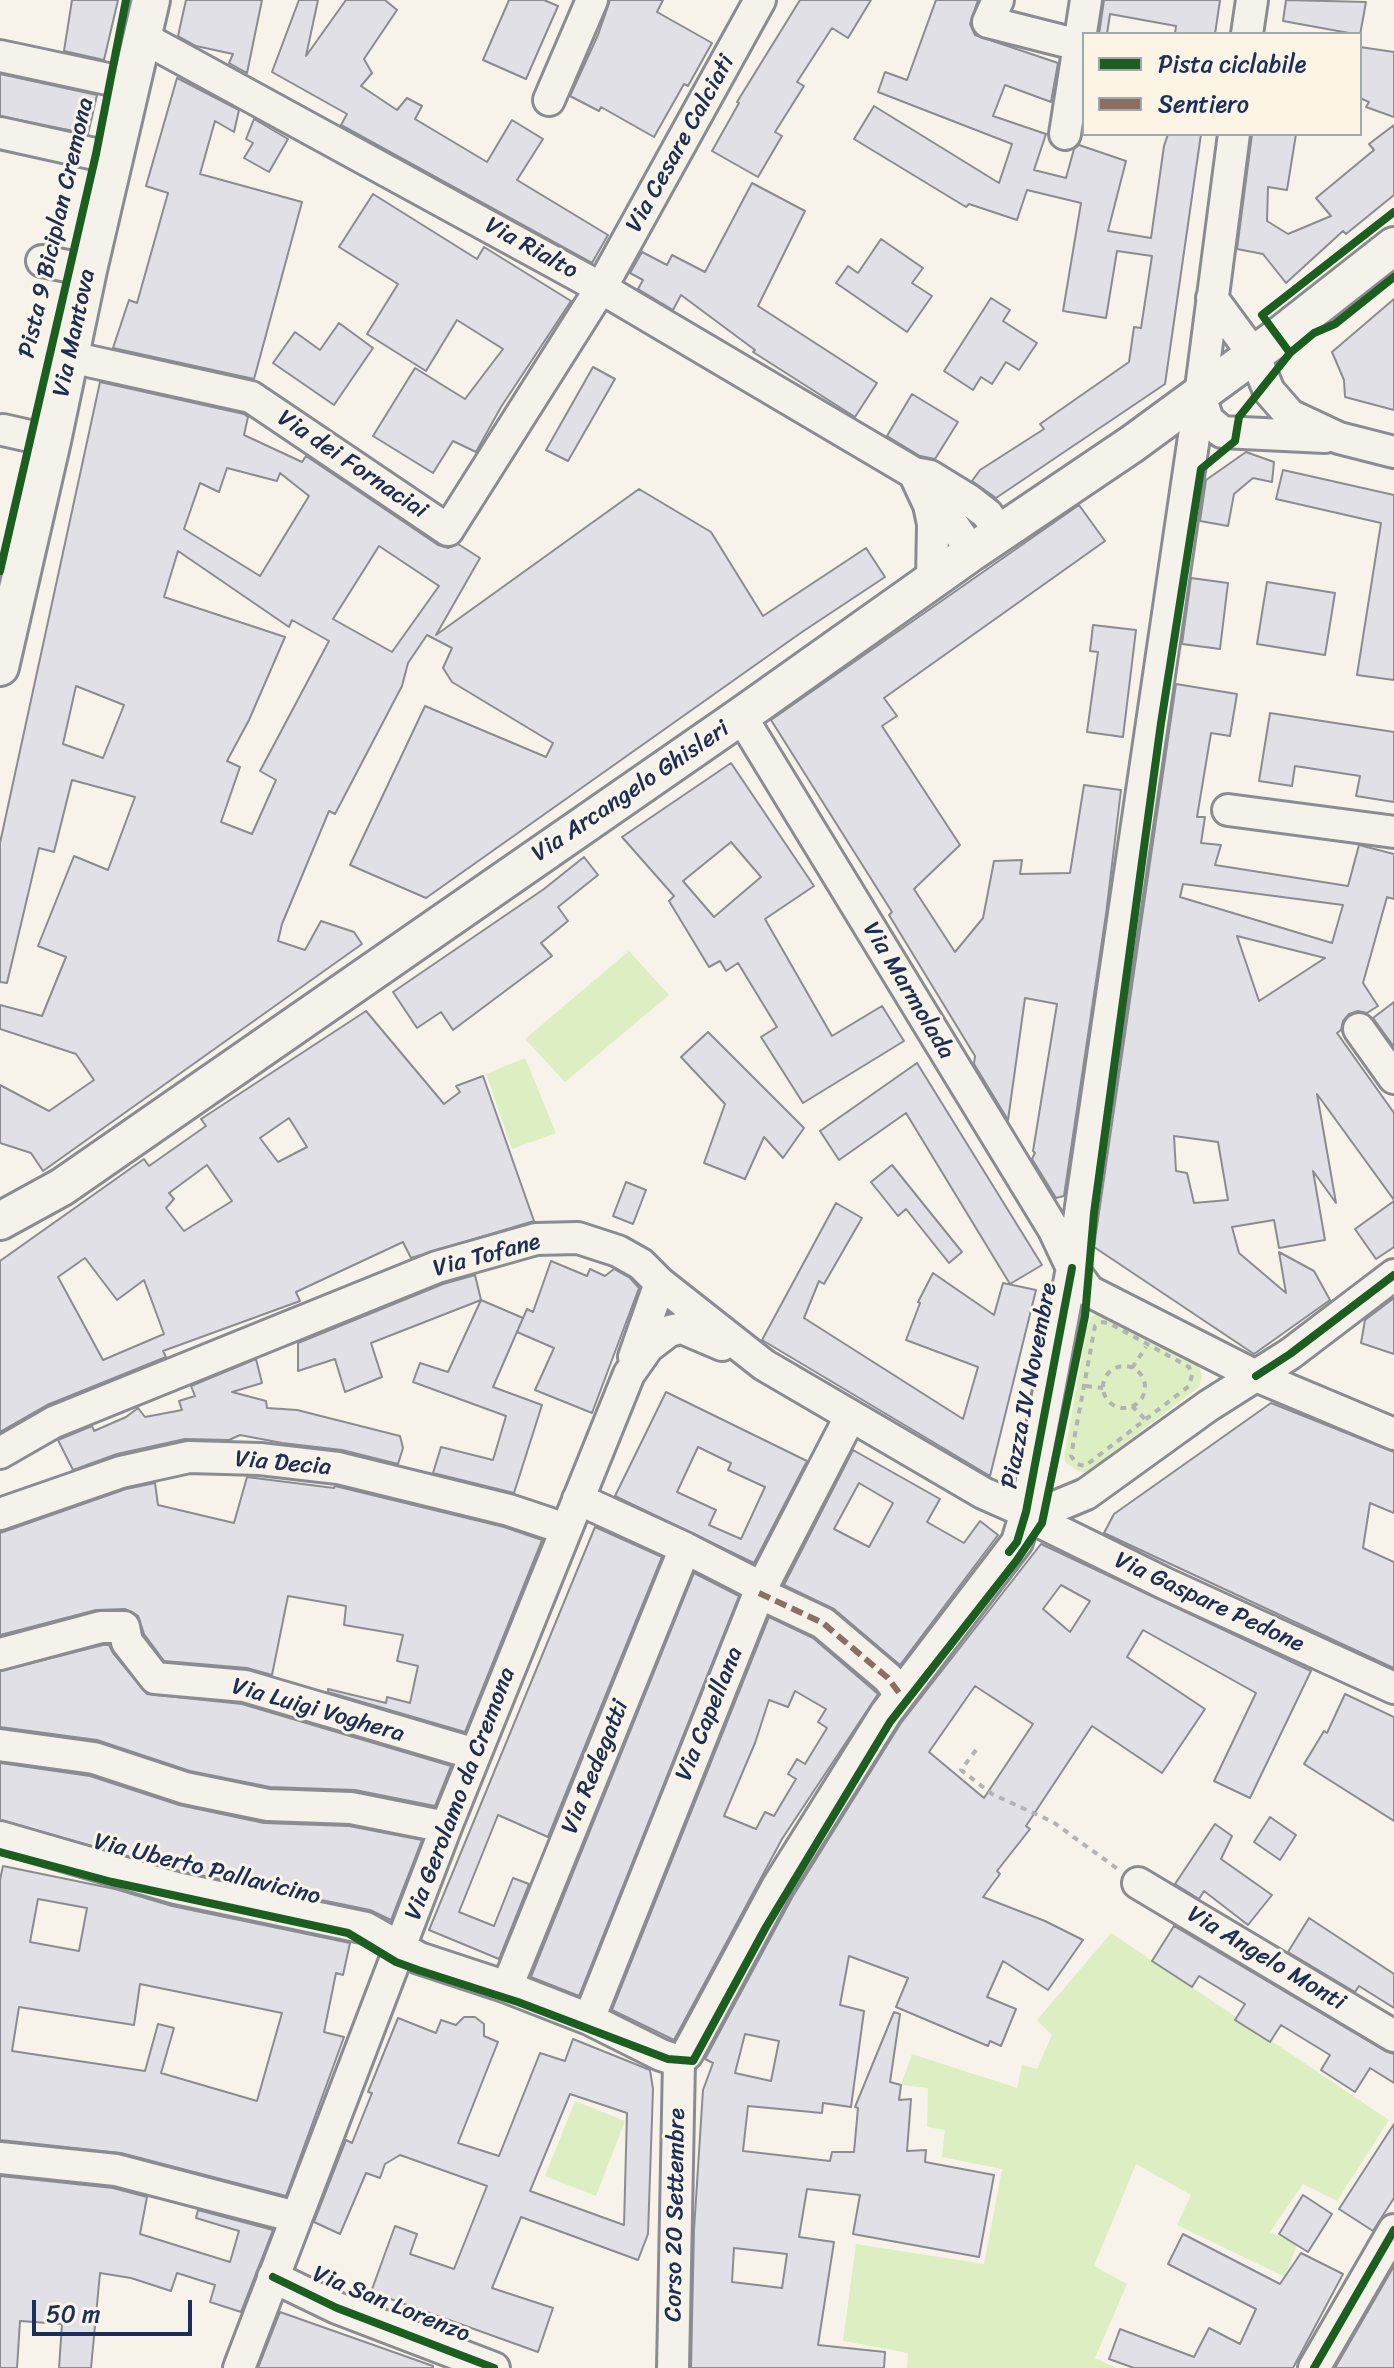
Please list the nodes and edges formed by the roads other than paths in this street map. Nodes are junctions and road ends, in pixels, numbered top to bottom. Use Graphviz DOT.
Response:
graph roads {
  1 [pos="151,0"];
  2 [pos="592,0"];
  3 [pos="760,0"];
  4 [pos="998,0"];
  5 [pos="1086,0"];
  6 [pos="1252,0"];
  7 [pos="1247,32"];
  8 [pos="142,37"];
  9 [pos="1079,45"];
  10 [pos="0,56"];
  11 [pos="131,84"];
  12 [pos="549,100"];
  13 [pos="0,133"];
  14 [pos="1065,134"];
  15 [pos="1234,136"];
  16 [pos="113,158"];
  17 [pos="1394,246"];
  18 [pos="42,261"];
  19 [pos="88,270"];
  20 [pos="601,288"];
  21 [pos="1212,298"];
  22 [pos="1254,355"];
  23 [pos="70,357"];
  24 [pos="1200,396"];
  25 [pos="3,430"];
  26 [pos="1339,438"];
  27 [pos="52,441"];
  28 [pos="1394,452"];
  29 [pos="914,473"];
  30 [pos="986,543"];
  31 [pos="932,581"];
  32 [pos="0,667"];
  33 [pos="741,716"];
  34 [pos="1228,810"];
  35 [pos="1394,832"];
  36 [pos="1359,1029"];
  37 [pos="1394,1078"];
  38 [pos="62,1187"];
  39 [pos="0,1221"];
  40 [pos="0,1240"];
  41 [pos="1072,1268"];
  42 [pos="1394,1275"];
  43 [pos="660,1283"];
  44 [pos="764,1365"];
  45 [pos="629,1374"];
  46 [pos="1256,1376"];
  47 [pos="850,1417"];
  48 [pos="1394,1434"];
  49 [pos="0,1453"];
  50 [pos="578,1499"];
  51 [pos="1026,1512"];
  52 [pos="0,1514"];
  53 [pos="566,1529"];
  54 [pos="685,1548"];
  55 [pos="760,1590"];
  56 [pos="0,1654"];
  57 [pos="1394,1688"];
  58 [pos="900,1694"];
  59 [pos="0,1745"];
  60 [pos="475,1754"];
  61 [pos="446,1827"];
  62 [pos="0,1837"];
  63 [pos="1138,1883"];
  64 [pos="401,1948"];
  65 [pos="507,1987"];
  66 [pos="589,2019"];
  67 [pos="1394,2036"];
  68 [pos="679,2061"];
  69 [pos="0,2158"];
  70 [pos="296,2217"];
  71 [pos="1394,2230"];
  72 [pos="273,2277"];
  73 [pos="239,2368"];
  74 [pos="494,2368"];
  75 [pos="673,2368"];
  76 [pos="1314,2368"];
  1 -- 8 [label="main road, Via Mantova"];
  2 -- 12 [label="street"];
  3 -- 20 [label="street, Via Cesare Calciati"];
  4 -- 9 [label="street"];
  5 -- 9 [label="street"];
  6 -- 7 [label="street"];
  8 -- 11 [label="main road, Via Mantova"];
  8 -- 20 [label="street, Via Rialto"];
  9 -- 14 [label="street"];
  10 -- 11 [label="street"];
  11 -- 16 [label="main road, Via Mantova"];
  13 -- 16 [label="street"];
  15 -- 21 [label="street"];
  16 -- 19 [label="main road, Via Mantova"];
  17 -- 22 [label="main road, Via Arcangelo Ghisleri"];
  18 -- 19 [label="street"];
  19 -- 23 [label="main road, Via Mantova"];
  20 -- 23 [label="street, Via dei Fornaciai"];
  20 -- 29 [label="street, Via Rialto"];
  21 -- 22 [label="street"];
  21 -- 24 [label="street"];
  22 -- 24 [label="main road, Via Arcangelo Ghisleri"];
  22 -- 26 [label="street"];
  23 -- 27 [label="main road, Via Mantova"];
  24 -- 26 [label="street"];
  24 -- 30 [label="main road, Via Arcangelo Ghisleri"];
  24 -- 41 [label="street"];
  25 -- 27 [label="street"];
  26 -- 28 [label="street"];
  27 -- 32 [label="main road, Via Mantova"];
  29 -- 30 [label="street, Via Rialto"];
  29 -- 31 [label="street"];
  30 -- 31 [label="main road, Via Arcangelo Ghisleri"];
  31 -- 33 [label="main road, Via Arcangelo Ghisleri"];
  33 -- 38 [label="main road, Via Arcangelo Ghisleri"];
  33 -- 41 [label="street, Via Marmolada"];
  34 -- 35 [label="street"];
  36 -- 37 [label="street"];
  38 -- 39 [label="main road, Via Arcangelo Ghisleri"];
  38 -- 40 [label="main road, Via Arcangelo Ghisleri"];
  41 -- 46 [label="street, Piazza IV Novembre"];
  41 -- 51 [label="street, Piazza IV Novembre"];
  42 -- 46 [label="street"];
  43 -- 44 [label="street, Via Tofane"];
  43 -- 45 [label="street"];
  43 -- 49 [label="street, Via Tofane"];
  44 -- 45 [label="street, Via Gerolamo da Cremona"];
  44 -- 47 [label="street, Via Tofane"];
  45 -- 50 [label="street, Via Gerolamo da Cremona"];
  46 -- 48 [label="street"];
  46 -- 51 [label="street, Piazza IV Novembre"];
  47 -- 51 [label="street, Via Tofane"];
  47 -- 55 [label="street, Via Capellana"];
  50 -- 53 [label="street, Via Gerolamo da Cremona"];
  50 -- 54 [label="street"];
  51 -- 57 [label="street, Via Gaspare Pedone"];
  51 -- 58 [label="street"];
  52 -- 53 [label="street, Via Decia"];
  53 -- 60 [label="street, Via Gerolamo da Cremona"];
  54 -- 55 [label="street"];
  54 -- 65 [label="street, Via Redegatti"];
  55 -- 58 [label="street"];
  55 -- 66 [label="street, Via Capellana"];
  56 -- 60 [label="street, Via Luigi Voghera"];
  58 -- 68 [label="street"];
  59 -- 61 [label="street"];
  60 -- 61 [label="street, Via Gerolamo da Cremona"];
  61 -- 64 [label="street, Via Gerolamo da Cremona"];
  62 -- 64 [label="street, Via Uberto Pallavicino"];
  63 -- 67 [label="street, Via Angelo Monti"];
  64 -- 65 [label="street, Via Uberto Pallavicino"];
  64 -- 70 [label="street, Via Gerolamo da Cremona"];
  65 -- 66 [label="street, Via Uberto Pallavicino"];
  66 -- 68 [label="street, Via Uberto Pallavicino"];
  68 -- 75 [label="street, Corso 20 Settembre"];
  69 -- 70 [label="street"];
  70 -- 72 [label="street, Via Gerolamo da Cremona"];
  71 -- 76 [label="street"];
  72 -- 73 [label="street, Via Gerolamo da Cremona"];
  72 -- 74 [label="street, Via San Lorenzo"];
}
